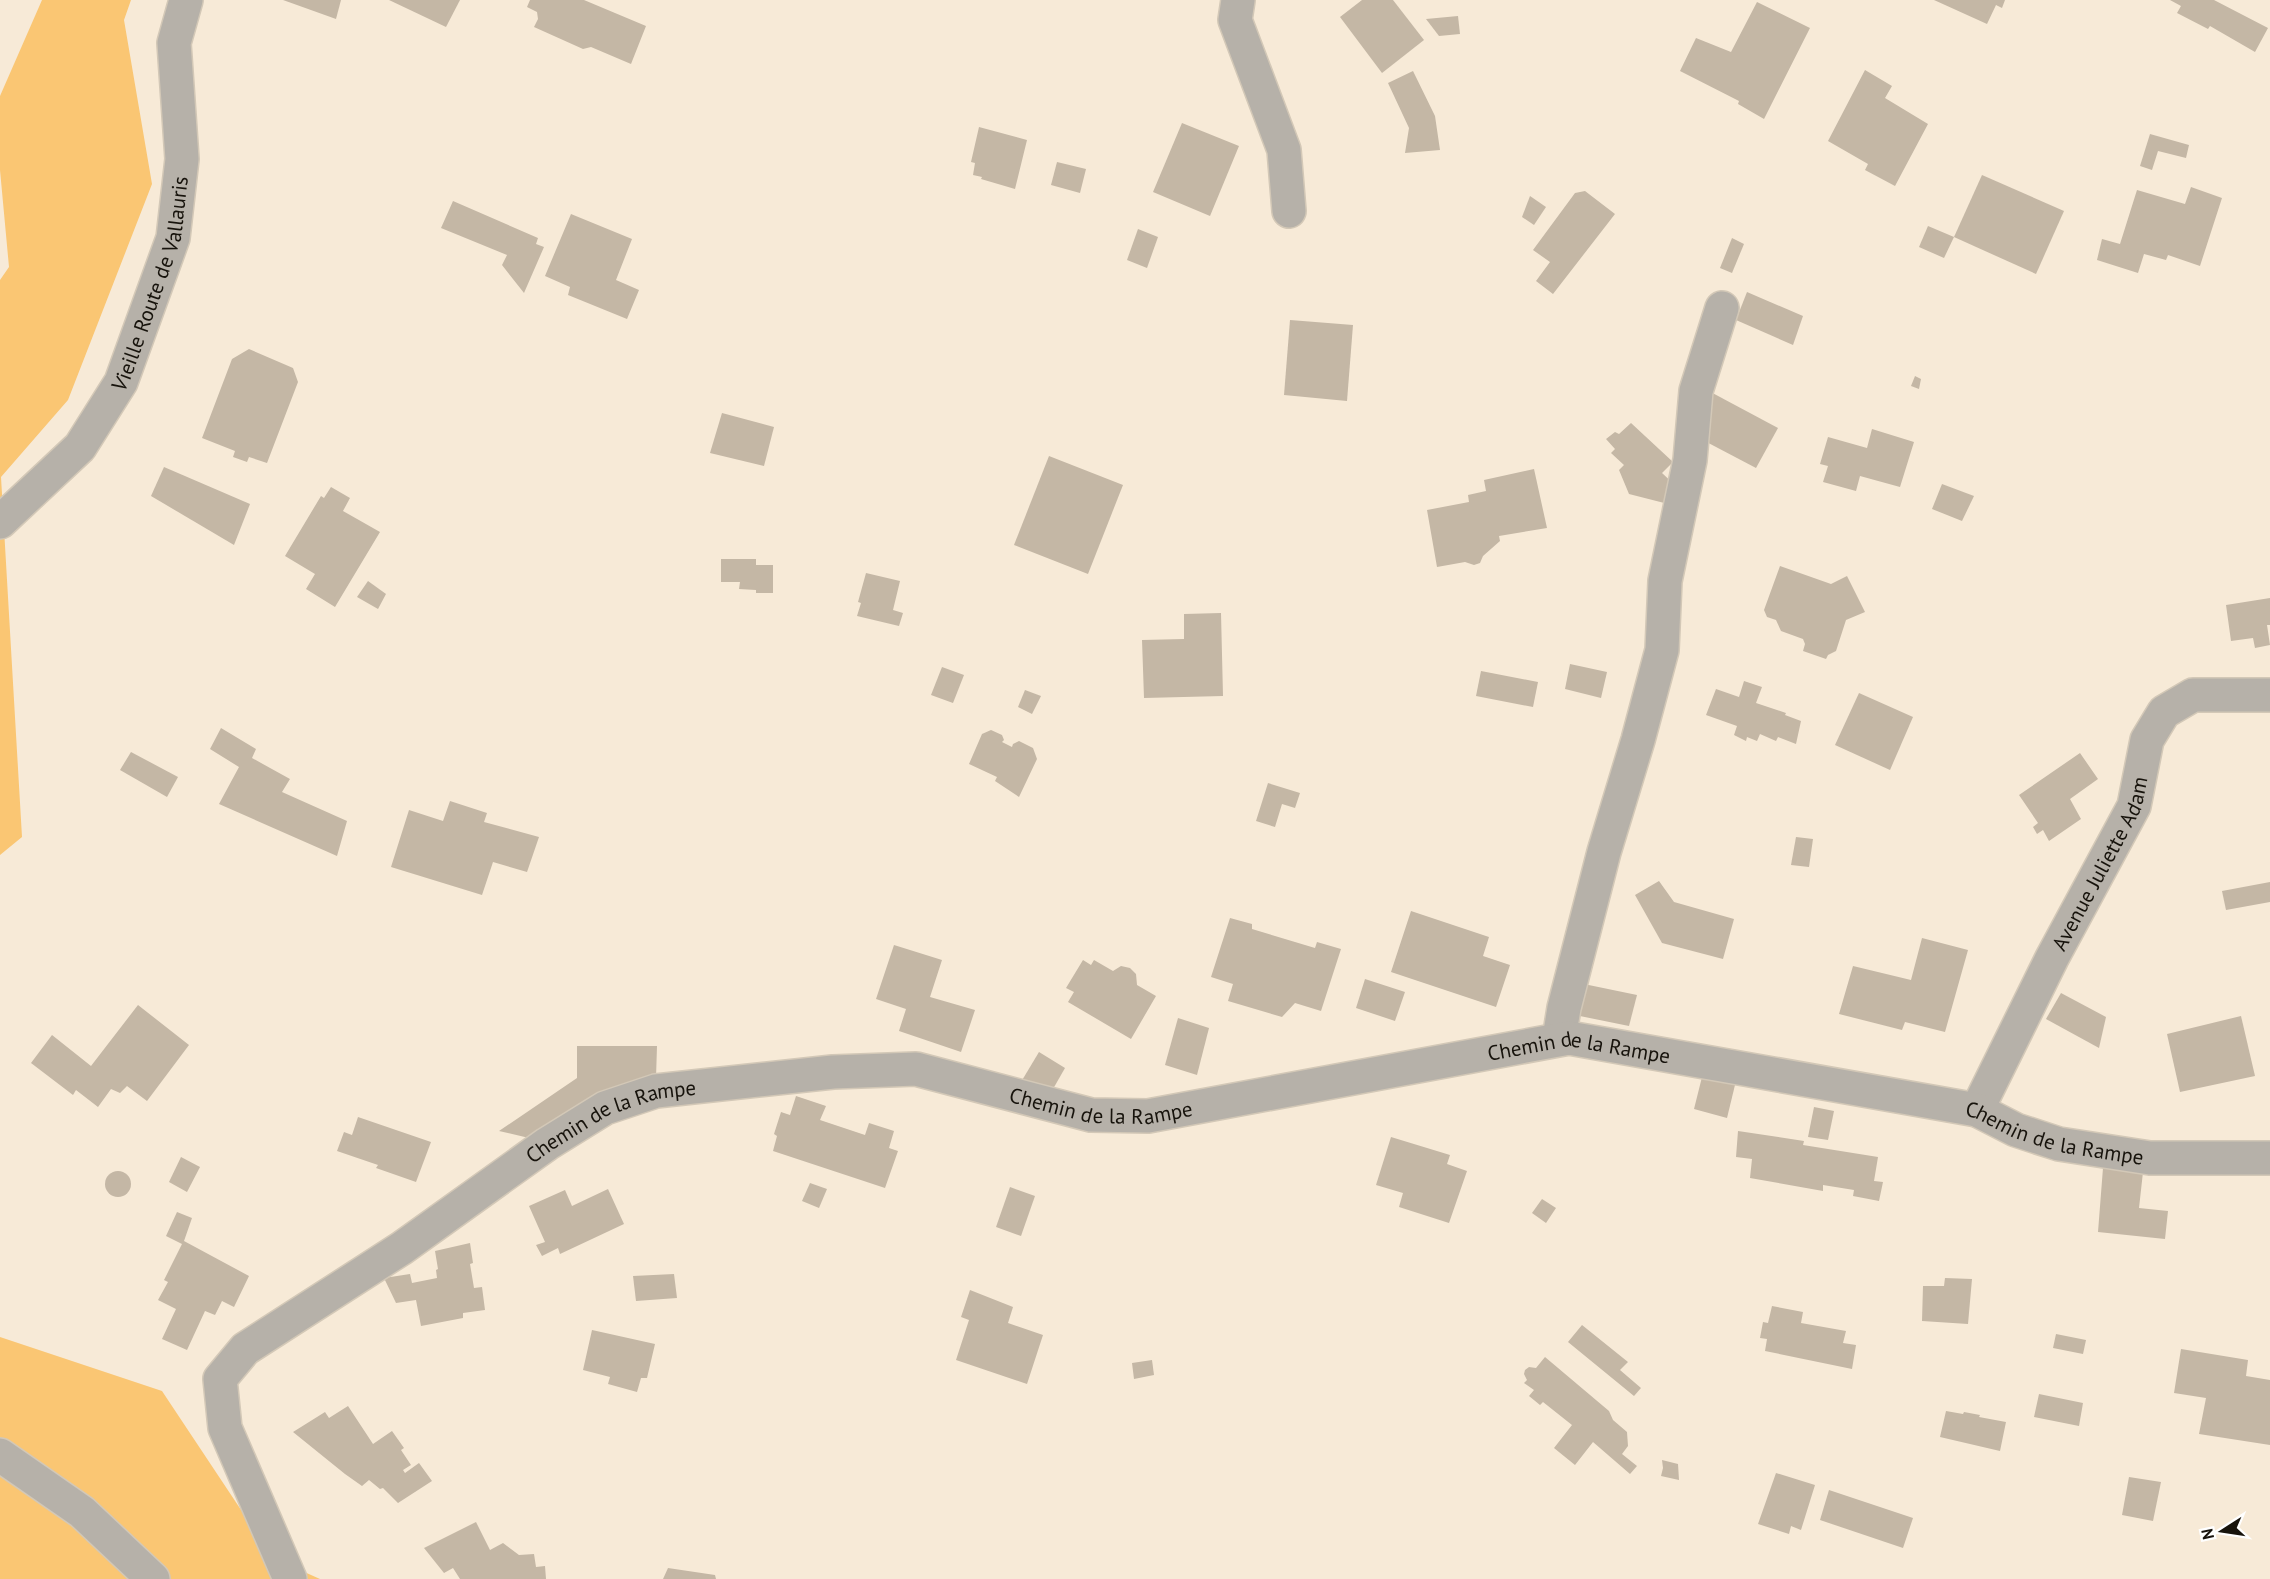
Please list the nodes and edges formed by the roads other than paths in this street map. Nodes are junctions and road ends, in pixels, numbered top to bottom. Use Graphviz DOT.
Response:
graph roads {
  1 [pos="186,0"];
  2 [pos="1238,0"];
  3 [pos="1290,211"];
  4 [pos="1722,308"];
  5 [pos="0,522"];
  6 [pos="2270,695"];
  7 [pos="1559,1039"];
  8 [pos="1977,1110"];
  9 [pos="2270,1158"];
  10 [pos="0,1455"];
  11 [pos="153,1579"];
  12 [pos="290,1579"];
  1 -- 5 [label="street, Vieille Route de Vallauris"];
  2 -- 3 [label="street"];
  4 -- 7 [label="street"];
  6 -- 8 [label="street, Avenue Juliette Adam"];
  7 -- 8 [label="street, Chemin de la Rampe"];
  7 -- 12 [label="street, Chemin de la Rampe"];
  8 -- 9 [label="street, Chemin de la Rampe"];
  10 -- 11 [label="street"];
}
